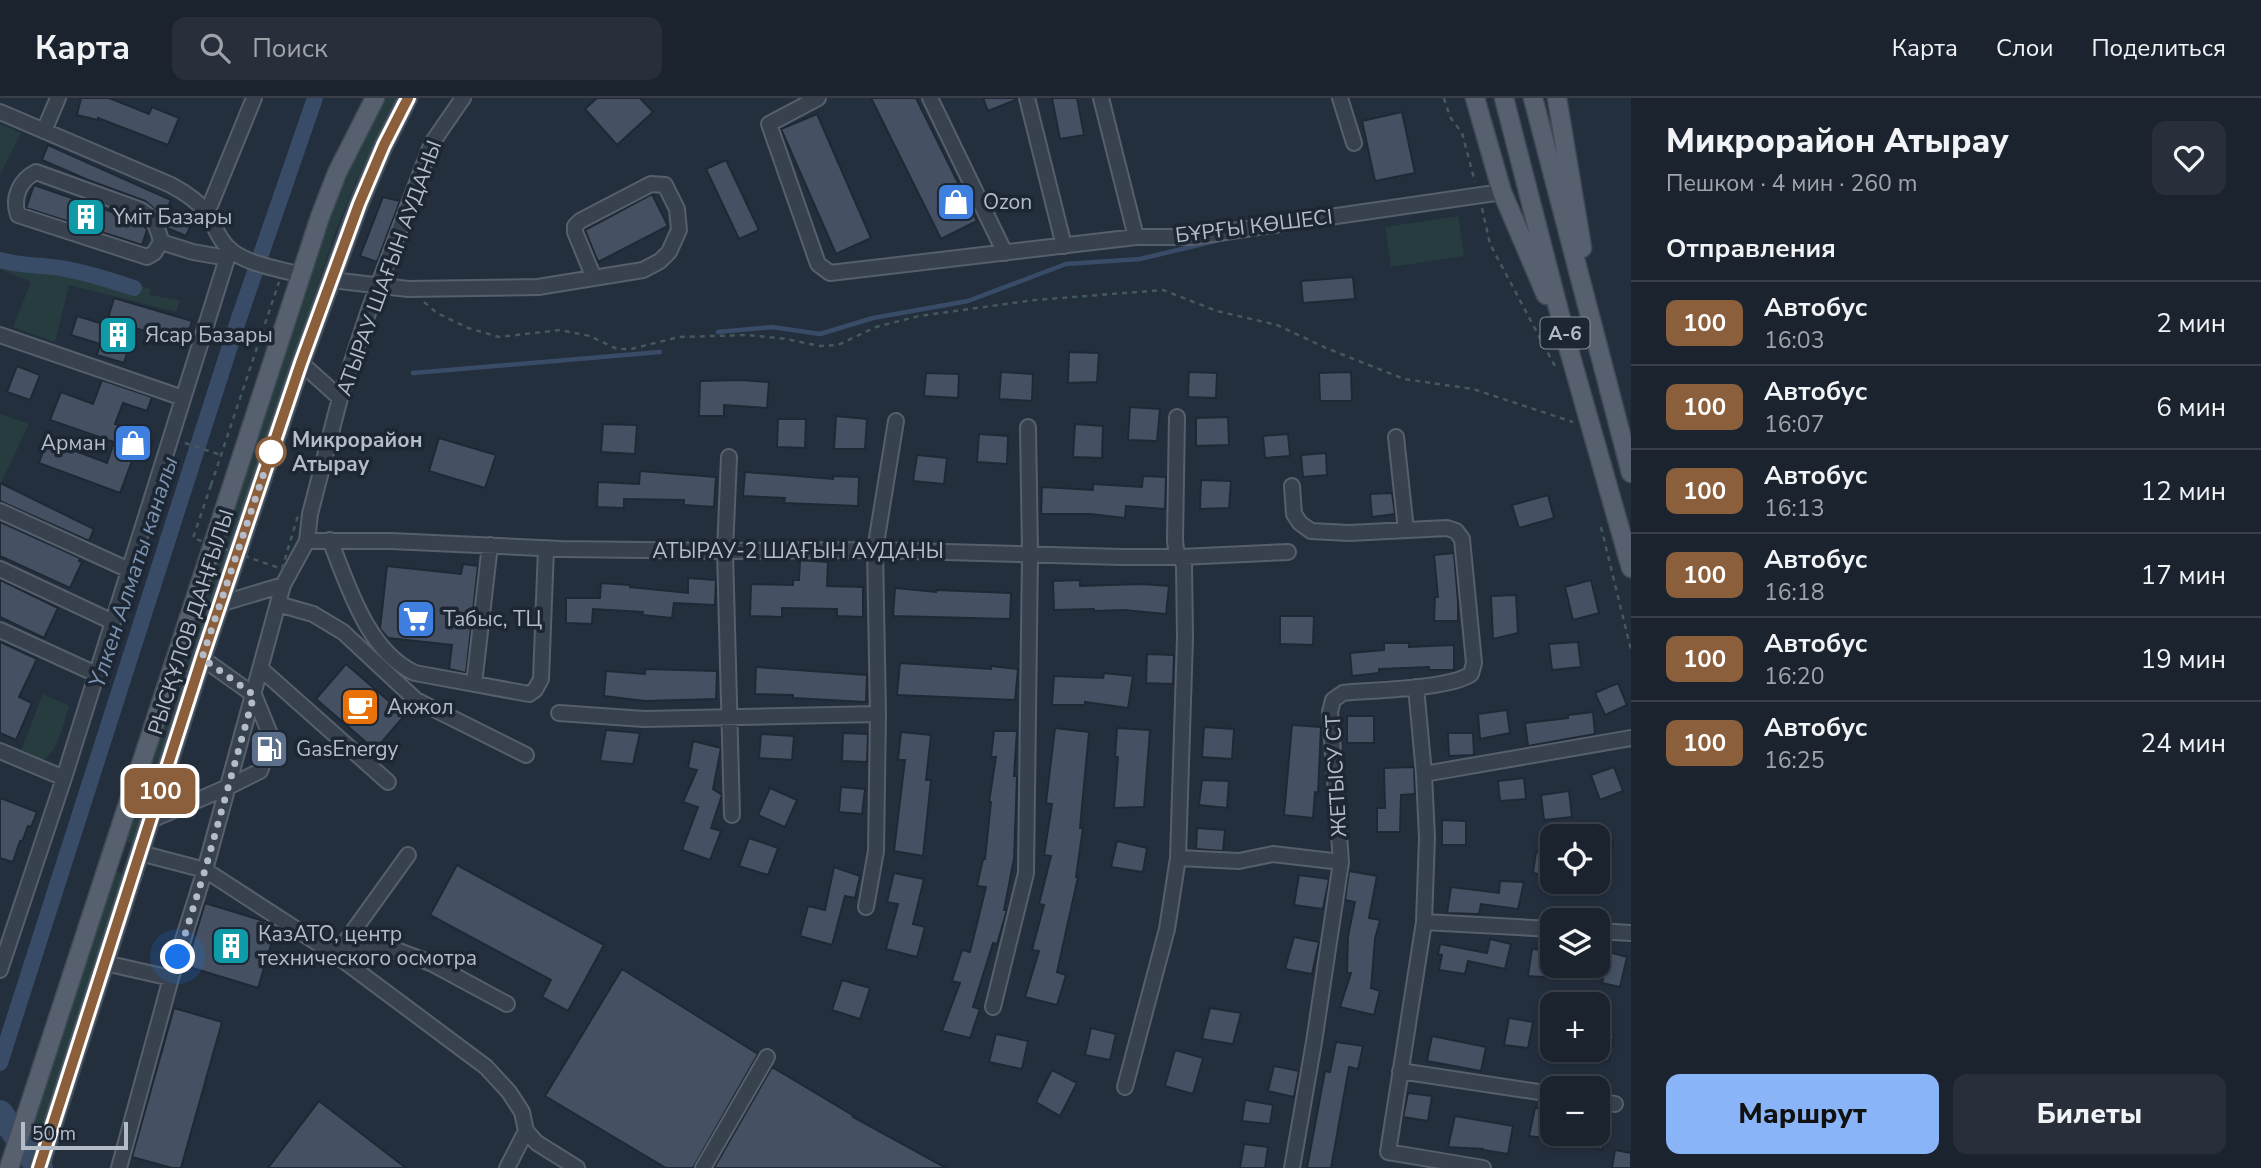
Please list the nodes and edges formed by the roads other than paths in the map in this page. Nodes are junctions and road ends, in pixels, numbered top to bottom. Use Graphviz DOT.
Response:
graph roads {
  1 [pos="58,98"];
  2 [pos="254,98"];
  3 [pos="375,98"];
  4 [pos="408,98"];
  5 [pos="463,98"];
  6 [pos="818,98"];
  7 [pos="930,98"];
  8 [pos="1027,98"];
  9 [pos="1101,98"];
  10 [pos="1340,98"];
  11 [pos="1475,98"];
  12 [pos="1504,98"];
  13 [pos="1533,98"];
  14 [pos="1557,98"];
  15 [pos="0,112"];
  16 [pos="44,131"];
  17 [pos="1354,143"];
  18 [pos="1502,192"];
  19 [pos="207,213"];
  20 [pos="1136,237"];
  21 [pos="161,242"];
  22 [pos="1064,246"];
  23 [pos="1005,253"];
  24 [pos="228,254"];
  25 [pos="301,275"];
  26 [pos="594,278"];
  27 [pos="332,280"];
  28 [pos="379,285"];
  29 [pos="0,335"];
  30 [pos="1595,338"];
  31 [pos="1569,350"];
  32 [pos="301,363"];
  33 [pos="183,398"];
  34 [pos="340,398"];
  35 [pos="1177,417"];
  36 [pos="896,421"];
  37 [pos="1028,427"];
  38 [pos="1396,437"];
  39 [pos="729,457"];
  40 [pos="1631,473"];
  41 [pos="1292,486"];
  42 [pos="0,510"];
  43 [pos="1406,530"];
  44 [pos="330,540"];
  45 [pos="307,541"];
  46 [pos="490,545"];
  47 [pos="545,548"];
  48 [pos="874,550"];
  49 [pos="725,551"];
  50 [pos="1288,552"];
  51 [pos="1030,553"];
  52 [pos="1180,557"];
  53 [pos="1631,568"];
  54 [pos="0,569"];
  55 [pos="130,570"];
  56 [pos="283,585"];
  57 [pos="220,604"];
  58 [pos="278,604"];
  59 [pos="113,622"];
  60 [pos="0,630"];
  61 [pos="202,658"];
  62 [pos="261,669"];
  63 [pos="96,674"];
  64 [pos="474,684"];
  65 [pos="1416,687"];
  66 [pos="254,695"];
  67 [pos="559,713"];
  68 [pos="878,714"];
  69 [pos="730,717"];
  70 [pos="1631,738"];
  71 [pos="0,751"];
  72 [pos="526,755"];
  73 [pos="1424,774"];
  74 [pos="64,778"];
  75 [pos="388,782"];
  76 [pos="228,787"];
  77 [pos="732,815"];
  78 [pos="151,820"];
  79 [pos="114,846"];
  80 [pos="140,853"];
  81 [pos="408,855"];
  82 [pos="1178,858"];
  83 [pos="1341,862"];
  84 [pos="205,870"];
  85 [pos="866,907"];
  86 [pos="1424,922"];
  87 [pos="1540,928"];
  88 [pos="1610,932"];
  89 [pos="1631,933"];
  90 [pos="346,941"];
  91 [pos="336,955"];
  92 [pos="105,962"];
  93 [pos="0,970"];
  94 [pos="171,978"];
  95 [pos="507,1004"];
  96 [pos="993,1007"];
  97 [pos="767,1057"];
  98 [pos="1400,1071"];
  99 [pos="1125,1087"];
  100 [pos="1540,1092"];
  101 [pos="1610,1103"];
  102 [pos="1615,1104"];
  103 [pos="526,1131"];
  104 [pos="9,1168"];
  105 [pos="39,1168"];
  106 [pos="119,1168"];
  107 [pos="507,1168"];
  108 [pos="577,1168"];
  109 [pos="703,1168"];
  110 [pos="1292,1168"];
  111 [pos="1483,1168"];
  1 -- 16 [label="street"];
  2 -- 19 [label="street"];
  3 -- 25 [label="main road, РЫСҚҰЛОВ ДАҢҒЫЛЫ"];
  4 -- 27 [label="main road, РЫСҚҰЛОВ ДАҢҒЫЛЫ"];
  5 -- 28 [label="street, АТЫРАУ ШАҒЫН АУДАНЫ"];
  6 -- 23 [label="street, БҰРҒЫ КӨШЕСІ"];
  7 -- 23 [label="street"];
  8 -- 22 [label="street"];
  9 -- 20 [label="street"];
  10 -- 17 [label="street"];
  11 -- 18 [label="main road"];
  12 -- 31 [label="main road, A-6"];
  13 -- 30 [label="main road, A-6"];
  14 -- 30 [label="main road"];
  15 -- 16 [label="street"];
  16 -- 19 [label="street"];
  18 -- 20 [label="street, БҰРҒЫ КӨШЕСІ"];
  18 -- 31 [label="main road"];
  19 -- 24 [label="street"];
  20 -- 22 [label="street, БҰРҒЫ КӨШЕСІ"];
  21 -- 21 [label="street"];
  21 -- 24 [label="street"];
  22 -- 23 [label="street, БҰРҒЫ КӨШЕСІ"];
  24 -- 25 [label="street"];
  24 -- 33 [label="street"];
  25 -- 79 [label="main road, РЫСҚҰЛОВ ДАҢҒЫЛЫ"];
  26 -- 26 [label="street"];
  26 -- 28 [label="street"];
  27 -- 28 [label="street"];
  27 -- 32 [label="main road, РЫСҚҰЛОВ ДАҢҒЫЛЫ"];
  28 -- 34 [label="street, АТЫРАУ ШАҒЫН АУДАНЫ"];
  29 -- 33 [label="street"];
  30 -- 40 [label="main road, A-6"];
  31 -- 53 [label="main road, A-6"];
  32 -- 34 [label="street"];
  32 -- 57 [label="main road, РЫСҚҰЛОВ ДАҢҒЫЛЫ"];
  33 -- 55 [label="street"];
  34 -- 45 [label="street, АТЫРАУ ШАҒЫН АУДАНЫ"];
  35 -- 52 [label="street"];
  36 -- 48 [label="street"];
  37 -- 51 [label="street"];
  38 -- 43 [label="street"];
  39 -- 49 [label="street"];
  41 -- 43 [label="street, ЖЕТЫСУ СТ"];
  42 -- 55 [label="street"];
  43 -- 65 [label="street, ЖЕТЫСУ СТ"];
  44 -- 45 [label="street, АТЫРАУ-2 ШАҒЫН АУДАНЫ"];
  44 -- 46 [label="street, АТЫРАУ-2 ШАҒЫН АУДАНЫ"];
  44 -- 64 [label="street"];
  45 -- 56 [label="street, АТЫРАУ ШАҒЫН АУДАНЫ"];
  46 -- 47 [label="street, АТЫРАУ-2 ШАҒЫН АУДАНЫ"];
  46 -- 64 [label="street"];
  47 -- 49 [label="street, АТЫРАУ-2 ШАҒЫН АУДАНЫ"];
  47 -- 64 [label="street"];
  48 -- 49 [label="street, АТЫРАУ-2 ШАҒЫН АУДАНЫ"];
  48 -- 51 [label="street, АТЫРАУ-2 ШАҒЫН АУДАНЫ"];
  48 -- 68 [label="street"];
  49 -- 69 [label="street"];
  50 -- 52 [label="street, АТЫРАУ-2 ШАҒЫН АУДАНЫ"];
  51 -- 52 [label="street, АТЫРАУ-2 ШАҒЫН АУДАНЫ"];
  51 -- 96 [label="street"];
  52 -- 82 [label="street"];
  54 -- 59 [label="street"];
  55 -- 59 [label="street"];
  56 -- 57 [label="street"];
  56 -- 58 [label="street, АТЫРАУ ШАҒЫН АУДАНЫ"];
  57 -- 61 [label="main road, РЫСҚҰЛОВ ДАҢҒЫЛЫ"];
  58 -- 62 [label="street, АТЫРАУ ШАҒЫН АУДАНЫ"];
  58 -- 72 [label="street"];
  59 -- 63 [label="street"];
  60 -- 63 [label="street"];
  61 -- 66 [label="street"];
  61 -- 78 [label="main road, РЫСҚҰЛОВ ДАҢҒЫЛЫ"];
  62 -- 66 [label="street, АТЫРАУ ШАҒЫН АУДАНЫ"];
  62 -- 75 [label="street"];
  63 -- 74 [label="street"];
  65 -- 73 [label="street"];
  65 -- 83 [label="street, ЖЕТЫСУ СТ"];
  66 -- 76 [label="street, АТЫРАУ ШАҒЫН АУДАНЫ"];
  66 -- 76 [label="street"];
  67 -- 69 [label="street"];
  68 -- 69 [label="street"];
  68 -- 85 [label="street"];
  69 -- 77 [label="street"];
  70 -- 73 [label="street"];
  71 -- 74 [label="street"];
  73 -- 86 [label="street"];
  74 -- 93 [label="street"];
  76 -- 78 [label="street"];
  76 -- 84 [label="street, АТЫРАУ ШАҒЫН АУДАНЫ"];
  78 -- 80 [label="main road, РЫСҚҰЛОВ ДАҢҒЫЛЫ"];
  79 -- 80 [label="main road"];
  79 -- 104 [label="main road, РЫСҚҰЛОВ ДАҢҒЫЛЫ"];
  80 -- 84 [label="street"];
  80 -- 92 [label="main road, РЫСҚҰЛОВ ДАҢҒЫЛЫ"];
  81 -- 90 [label="street"];
  82 -- 83 [label="street"];
  82 -- 99 [label="street"];
  83 -- 110 [label="street, ЖЕТЫСУ СТ"];
  84 -- 91 [label="street"];
  84 -- 94 [label="street, АТЫРАУ ШАҒЫН АУДАНЫ"];
  86 -- 87 [label="street"];
  86 -- 98 [label="street"];
  88 -- 89 [label="street"];
  90 -- 91 [label="street"];
  90 -- 95 [label="street"];
  91 -- 103 [label="street"];
  92 -- 94 [label="street"];
  92 -- 105 [label="main road, РЫСҚҰЛОВ ДАҢҒЫЛЫ"];
  94 -- 106 [label="street, АТЫРАУ ШАҒЫН АУДАНЫ"];
  97 -- 109 [label="street"];
  98 -- 100 [label="street"];
  98 -- 111 [label="street"];
  101 -- 102 [label="street"];
  103 -- 107 [label="street"];
  103 -- 108 [label="street"];
}
